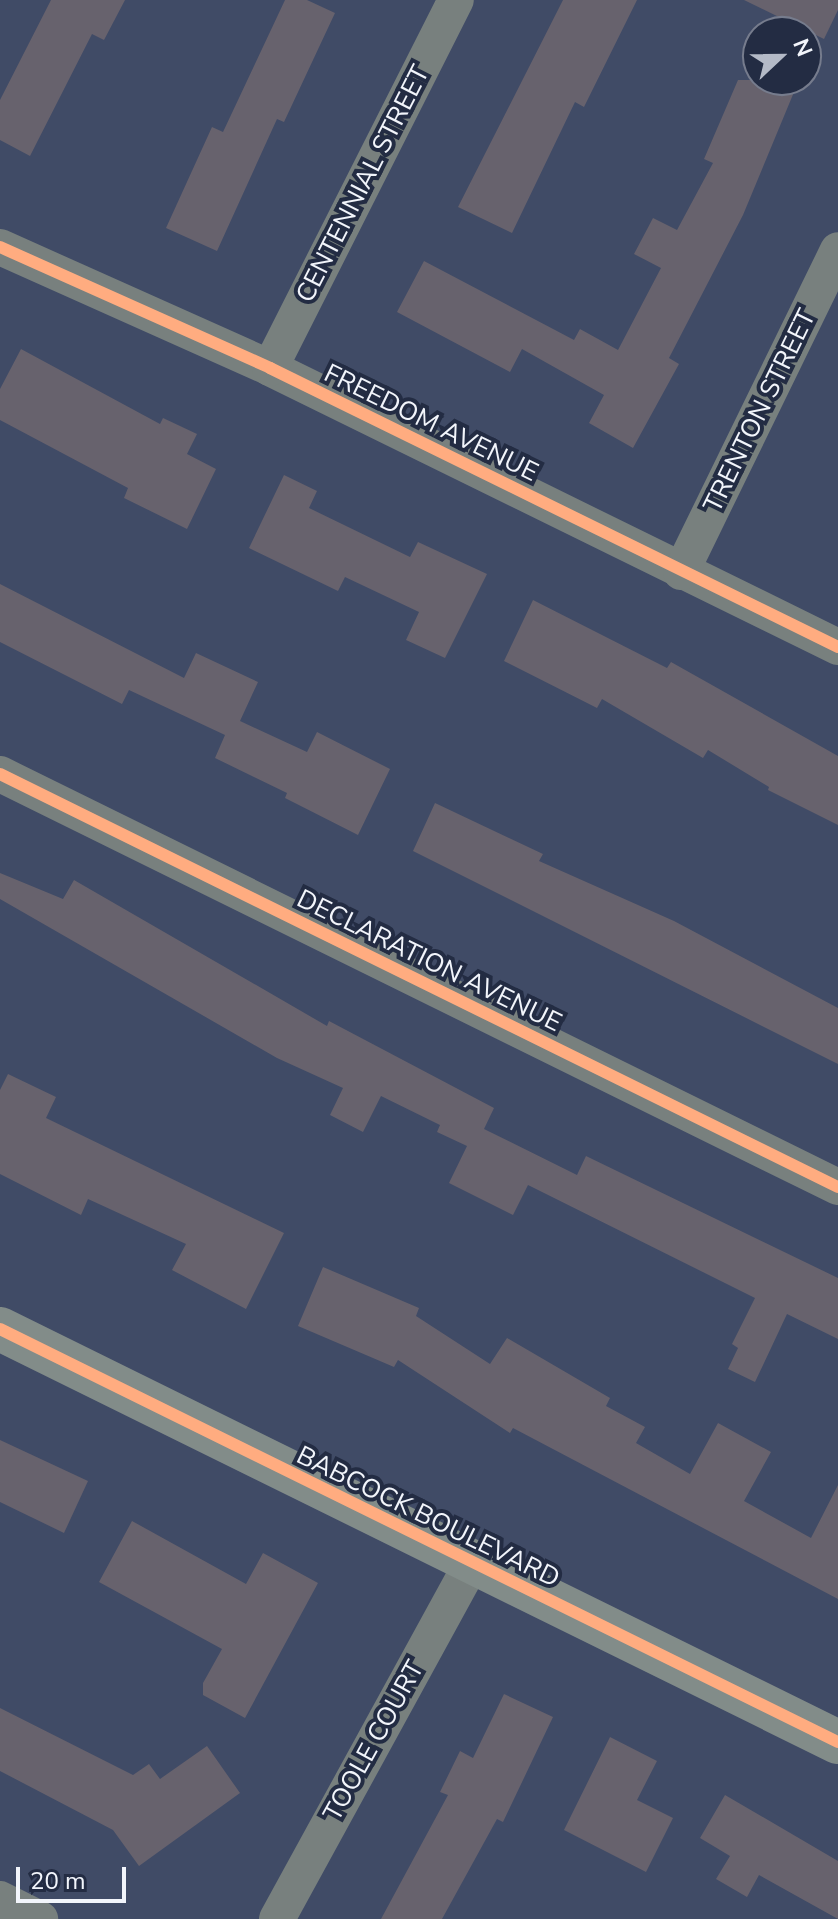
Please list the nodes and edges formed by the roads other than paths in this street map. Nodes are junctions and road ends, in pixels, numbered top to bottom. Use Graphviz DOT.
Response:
graph roads {
  1 [pos="456,0"];
  2 [pos="0,247"];
  3 [pos="838,250"];
  4 [pos="270,368"];
  5 [pos="681,572"];
  6 [pos="838,647"];
  7 [pos="0,774"];
  8 [pos="838,1187"];
  9 [pos="0,1329"];
  10 [pos="472,1563"];
  11 [pos="838,1742"];
  12 [pos="0,1899"];
  13 [pos="40,1919"];
  14 [pos="277,1919"];
  1 -- 4 [label="street, CENTENNIAL STREET"];
  2 -- 4 [label="street, FREEDOM AVENUE"];
  3 -- 5 [label="street, TRENTON STREET"];
  4 -- 5 [label="street, FREEDOM AVENUE"];
  5 -- 6 [label="street, FREEDOM AVENUE"];
  7 -- 8 [label="street, DECLARATION AVENUE"];
  9 -- 10 [label="street, BABCOCK BOULEVARD"];
  10 -- 11 [label="street, BABCOCK BOULEVARD"];
  10 -- 14 [label="street, TOOLE COURT"];
  12 -- 13 [label="street"];
}
